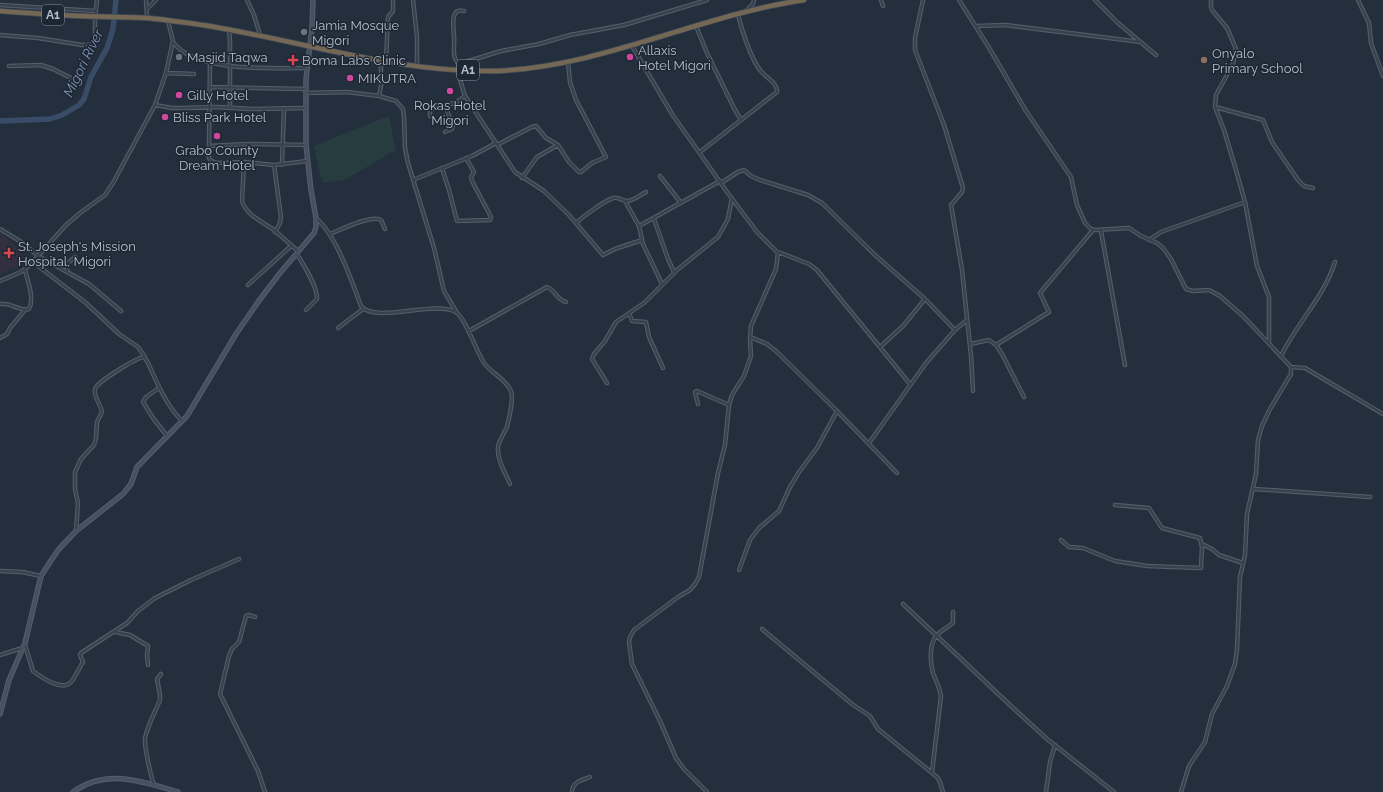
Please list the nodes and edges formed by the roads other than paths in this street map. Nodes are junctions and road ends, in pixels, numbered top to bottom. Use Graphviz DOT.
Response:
graph roads {
  1 [pos="97,0"];
  2 [pos="146,0"];
  3 [pos="156,0"];
  4 [pos="247,0"];
  5 [pos="313,0"];
  6 [pos="393,0"];
  7 [pos="413,0"];
  8 [pos="707,0"];
  9 [pos="754,0"];
  10 [pos="804,0"];
  11 [pos="881,0"];
  12 [pos="923,0"];
  13 [pos="959,0"];
  14 [pos="1095,0"];
  15 [pos="1211,0"];
  16 [pos="1358,0"];
  17 [pos="0,5"];
  18 [pos="883,6"];
  19 [pos="147,9"];
  20 [pos="0,11"];
  21 [pos="96,11"];
  22 [pos="464,11"];
  23 [pos="746,11"];
  24 [pos="738,13"];
  25 [pos="95,17"];
  26 [pos="147,18"];
  27 [pos="168,20"];
  28 [pos="696,26"];
  29 [pos="976,26"];
  30 [pos="228,30"];
  31 [pos="0,36"];
  32 [pos="260,36"];
  33 [pos="173,41"];
  34 [pos="1141,42"];
  35 [pos="632,46"];
  36 [pos="309,47"];
  37 [pos="1156,55"];
  38 [pos="210,62"];
  39 [pos="383,62"];
  40 [pos="568,62"];
  41 [pos="459,64"];
  42 [pos="10,66"];
  43 [pos="230,67"];
  44 [pos="417,67"];
  45 [pos="306,68"];
  46 [pos="457,70"];
  47 [pos="166,73"];
  48 [pos="194,74"];
  49 [pos="1383,76"];
  50 [pos="73,79"];
  51 [pos="210,87"];
  52 [pos="230,88"];
  53 [pos="306,91"];
  54 [pos="379,96"];
  55 [pos="464,96"];
  56 [pos="155,104"];
  57 [pos="445,106"];
  58 [pos="209,107"];
  59 [pos="1215,107"];
  60 [pos="230,108"];
  61 [pos="284,108"];
  62 [pos="306,108"];
  63 [pos="430,116"];
  64 [pos="741,120"];
  65 [pos="445,132"];
  66 [pos="497,144"];
  67 [pos="282,145"];
  68 [pos="306,145"];
  69 [pos="558,145"];
  70 [pos="209,146"];
  71 [pos="700,152"];
  72 [pos="466,158"];
  73 [pos="307,161"];
  74 [pos="244,162"];
  75 [pos="274,165"];
  76 [pos="282,165"];
  77 [pos="442,168"];
  78 [pos="660,176"];
  79 [pos="522,178"];
  80 [pos="413,180"];
  81 [pos="720,182"];
  82 [pos="1313,188"];
  83 [pos="646,192"];
  84 [pos="732,198"];
  85 [pos="625,201"];
  86 [pos="1245,202"];
  87 [pos="681,203"];
  88 [pos="316,218"];
  89 [pos="654,219"];
  90 [pos="576,223"];
  91 [pos="639,226"];
  92 [pos="0,229"];
  93 [pos="385,229"];
  94 [pos="1093,230"];
  95 [pos="1101,231"];
  96 [pos="275,232"];
  97 [pos="330,234"];
  98 [pos="642,240"];
  99 [pos="1149,240"];
  100 [pos="291,246"];
  101 [pos="297,252"];
  102 [pos="778,252"];
  103 [pos="38,256"];
  104 [pos="75,257"];
  105 [pos="32,262"];
  106 [pos="1336,262"];
  107 [pos="68,263"];
  108 [pos="58,266"];
  109 [pos="25,269"];
  110 [pos="67,271"];
  111 [pos="674,272"];
  112 [pos="0,281"];
  113 [pos="662,284"];
  114 [pos="248,285"];
  115 [pos="925,299"];
  116 [pos="566,302"];
  117 [pos="0,304"];
  118 [pos="363,309"];
  119 [pos="25,310"];
  120 [pos="306,310"];
  121 [pos="121,311"];
  122 [pos="629,313"];
  123 [pos="458,314"];
  124 [pos="967,320"];
  125 [pos="338,328"];
  126 [pos="955,330"];
  127 [pos="469,331"];
  128 [pos="750,337"];
  129 [pos="0,338"];
  130 [pos="970,344"];
  131 [pos="1270,344"];
  132 [pos="996,345"];
  133 [pos="880,347"];
  134 [pos="1281,356"];
  135 [pos="145,358"];
  136 [pos="1125,365"];
  137 [pos="1291,367"];
  138 [pos="663,368"];
  139 [pos="607,383"];
  140 [pos="910,384"];
  141 [pos="159,388"];
  142 [pos="973,391"];
  143 [pos="1024,397"];
  144 [pos="698,404"];
  145 [pos="728,405"];
  146 [pos="837,411"];
  147 [pos="1383,414"];
  148 [pos="182,422"];
  149 [pos="167,436"];
  150 [pos="869,443"];
  151 [pos="897,473"];
  152 [pos="510,484"];
  153 [pos="1254,489"];
  154 [pos="1370,497"];
  155 [pos="1115,505"];
  156 [pos="76,530"];
  157 [pos="1061,540"];
  158 [pos="1202,544"];
  159 [pos="239,559"];
  160 [pos="1243,563"];
  161 [pos="738,570"];
  162 [pos="0,571"];
  163 [pos="41,576"];
  164 [pos="903,604"];
  165 [pos="953,612"];
  166 [pos="255,617"];
  167 [pos="762,629"];
  168 [pos="115,632"];
  169 [pos="937,635"];
  170 [pos="24,646"];
  171 [pos="0,655"];
  172 [pos="148,665"];
  173 [pos="161,674"];
  174 [pos="0,714"];
  175 [pos="1055,745"];
  176 [pos="932,773"];
  177 [pos="590,777"];
  178 [pos="154,785"];
  179 [pos="73,792"];
  180 [pos="178,792"];
  181 [pos="265,792"];
  182 [pos="572,792"];
  183 [pos="707,792"];
  184 [pos="943,792"];
  185 [pos="1046,792"];
  186 [pos="1114,792"];
  187 [pos="1181,792"];
  1 -- 21 [label="street"];
  2 -- 19 [label="street"];
  3 -- 19 [label="street"];
  4 -- 32 [label="street"];
  5 -- 36 [label="street"];
  6 -- 39 [label="street"];
  7 -- 44 [label="street"];
  8 -- 41 [label="street"];
  9 -- 23 [label="street"];
  10 -- 23 [label="highway, A1"];
  11 -- 18 [label="street"];
  12 -- 124 [label="street"];
  13 -- 29 [label="street"];
  14 -- 34 [label="street"];
  15 -- 59 [label="street"];
  16 -- 49 [label="street"];
  17 -- 21 [label="street"];
  19 -- 26 [label="street"];
  20 -- 25 [label="highway, A1"];
  21 -- 25 [label="street"];
  22 -- 41 [label="street"];
  23 -- 24 [label="highway, A1"];
  24 -- 28 [label="highway, A1"];
  24 -- 64 [label="street"];
  25 -- 26 [label="highway, A1"];
  25 -- 31 [label="street"];
  26 -- 27 [label="highway, A1"];
  27 -- 30 [label="highway, A1"];
  27 -- 33 [label="street"];
  28 -- 35 [label="highway, A1"];
  28 -- 64 [label="street"];
  29 -- 34 [label="street"];
  29 -- 94 [label="street"];
  30 -- 32 [label="highway, A1"];
  30 -- 43 [label="street"];
  32 -- 36 [label="highway, A1"];
  33 -- 38 [label="street"];
  33 -- 47 [label="street"];
  34 -- 37 [label="street"];
  35 -- 40 [label="highway, A1"];
  35 -- 71 [label="street"];
  36 -- 39 [label="highway, A1"];
  36 -- 45 [label="street"];
  38 -- 43 [label="street"];
  38 -- 51 [label="street"];
  39 -- 44 [label="highway, A1"];
  39 -- 54 [label="street"];
  40 -- 46 [label="highway, A1"];
  40 -- 69 [label="street"];
  41 -- 46 [label="street"];
  42 -- 50 [label="street"];
  43 -- 45 [label="street"];
  43 -- 52 [label="street"];
  44 -- 46 [label="highway, A1"];
  45 -- 53 [label="street"];
  46 -- 55 [label="street"];
  47 -- 48 [label="street"];
  47 -- 56 [label="street"];
  51 -- 52 [label="street"];
  51 -- 58 [label="street"];
  52 -- 53 [label="street"];
  52 -- 60 [label="street"];
  53 -- 54 [label="street"];
  53 -- 62 [label="street"];
  54 -- 80 [label="street"];
  55 -- 57 [label="street"];
  55 -- 66 [label="street"];
  56 -- 58 [label="street"];
  56 -- 103 [label="street"];
  57 -- 63 [label="street"];
  57 -- 65 [label="street"];
  58 -- 60 [label="street"];
  58 -- 70 [label="street"];
  59 -- 82 [label="street"];
  59 -- 86 [label="street"];
  60 -- 61 [label="street"];
  61 -- 62 [label="street"];
  61 -- 67 [label="street"];
  62 -- 68 [label="street"];
  64 -- 71 [label="street"];
  66 -- 69 [label="street"];
  66 -- 72 [label="street"];
  66 -- 79 [label="street"];
  67 -- 68 [label="street"];
  67 -- 70 [label="street"];
  67 -- 76 [label="street"];
  68 -- 73 [label="street"];
  69 -- 79 [label="street"];
  70 -- 74 [label="street"];
  71 -- 81 [label="street"];
  72 -- 77 [label="street"];
  72 -- 77 [label="street"];
  73 -- 76 [label="street"];
  73 -- 88 [label="street"];
  74 -- 75 [label="street"];
  74 -- 96 [label="street"];
  75 -- 76 [label="street"];
  75 -- 96 [label="street"];
  77 -- 80 [label="street"];
  78 -- 87 [label="street"];
  79 -- 90 [label="street"];
  80 -- 123 [label="street"];
  81 -- 84 [label="street"];
  81 -- 87 [label="street"];
  81 -- 115 [label="street"];
  83 -- 85 [label="street"];
  84 -- 102 [label="street"];
  84 -- 111 [label="street"];
  85 -- 90 [label="street"];
  85 -- 91 [label="street"];
  86 -- 99 [label="street"];
  86 -- 131 [label="street"];
  87 -- 89 [label="street"];
  88 -- 97 [label="street"];
  88 -- 101 [label="street"];
  89 -- 91 [label="street"];
  89 -- 111 [label="street"];
  90 -- 98 [label="street"];
  91 -- 98 [label="street"];
  92 -- 103 [label="street"];
  93 -- 97 [label="street"];
  94 -- 95 [label="street"];
  94 -- 132 [label="street"];
  95 -- 99 [label="street"];
  95 -- 136 [label="street"];
  96 -- 100 [label="street"];
  97 -- 118 [label="street"];
  98 -- 113 [label="street"];
  99 -- 131 [label="street"];
  100 -- 101 [label="street"];
  100 -- 114 [label="street"];
  101 -- 120 [label="street"];
  101 -- 148 [label="street"];
  102 -- 128 [label="street"];
  102 -- 133 [label="street"];
  103 -- 105 [label="street"];
  103 -- 108 [label="street"];
  104 -- 107 [label="street"];
  105 -- 109 [label="street"];
  105 -- 135 [label="street"];
  106 -- 134 [label="street"];
  107 -- 108 [label="street"];
  107 -- 110 [label="street"];
  108 -- 110 [label="street"];
  109 -- 112 [label="street"];
  109 -- 119 [label="street"];
  110 -- 121 [label="street"];
  111 -- 113 [label="street"];
  113 -- 122 [label="street"];
  115 -- 126 [label="street"];
  115 -- 133 [label="street"];
  116 -- 127 [label="street"];
  117 -- 119 [label="street"];
  118 -- 123 [label="street"];
  118 -- 125 [label="street"];
  119 -- 129 [label="street"];
  122 -- 138 [label="street"];
  122 -- 139 [label="street"];
  123 -- 127 [label="street"];
  124 -- 126 [label="street"];
  124 -- 130 [label="street"];
  126 -- 140 [label="street"];
  127 -- 152 [label="street"];
  128 -- 145 [label="street"];
  128 -- 146 [label="street"];
  130 -- 132 [label="street"];
  130 -- 142 [label="street"];
  131 -- 134 [label="street"];
  132 -- 143 [label="street"];
  133 -- 140 [label="street"];
  134 -- 137 [label="street"];
  135 -- 141 [label="street"];
  135 -- 156 [label="street"];
  137 -- 147 [label="street"];
  137 -- 153 [label="street"];
  140 -- 150 [label="street"];
  141 -- 148 [label="street"];
  141 -- 149 [label="street"];
  144 -- 145 [label="street"];
  145 -- 183 [label="street"];
  146 -- 150 [label="street"];
  146 -- 161 [label="street"];
  148 -- 149 [label="street"];
  149 -- 156 [label="street"];
  150 -- 151 [label="street"];
  153 -- 154 [label="street"];
  153 -- 160 [label="street"];
  155 -- 158 [label="street"];
  156 -- 163 [label="street"];
  157 -- 158 [label="street"];
  158 -- 160 [label="street"];
  159 -- 168 [label="street"];
  160 -- 187 [label="street"];
  162 -- 163 [label="street"];
  163 -- 170 [label="street"];
  164 -- 169 [label="street"];
  165 -- 169 [label="street"];
  166 -- 181 [label="street"];
  167 -- 176 [label="street"];
  168 -- 170 [label="street"];
  168 -- 172 [label="street"];
  169 -- 175 [label="street"];
  169 -- 176 [label="street"];
  170 -- 171 [label="street"];
  170 -- 174 [label="street"];
  173 -- 178 [label="street"];
  175 -- 185 [label="street"];
  175 -- 186 [label="street"];
  176 -- 184 [label="street"];
  177 -- 182 [label="street"];
  178 -- 179 [label="street"];
  178 -- 180 [label="street"];
}
